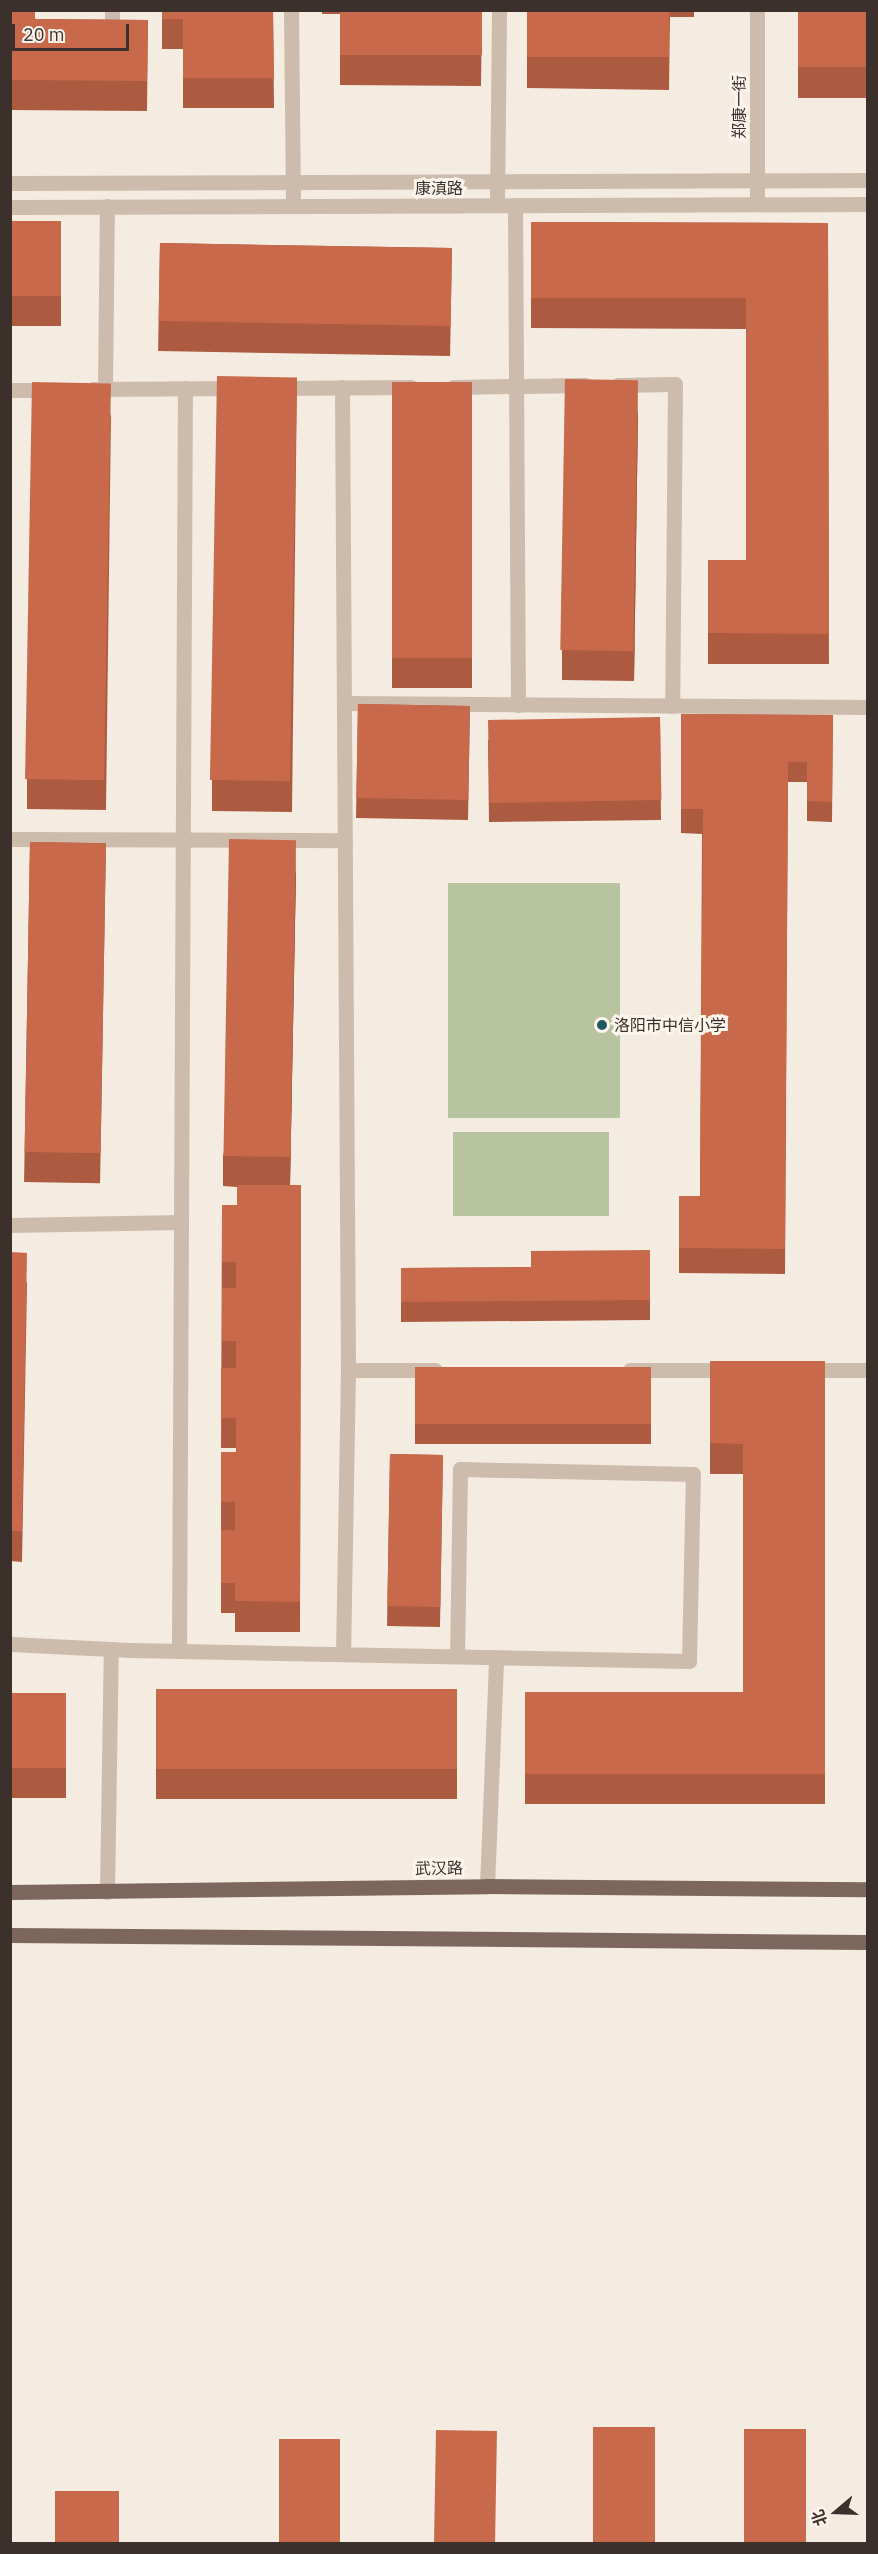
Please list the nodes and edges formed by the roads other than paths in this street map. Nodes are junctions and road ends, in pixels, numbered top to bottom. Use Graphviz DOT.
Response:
graph roads {
  1 [pos="291,10"];
  2 [pos="499,10"];
  3 [pos="757,10"];
  4 [pos="867,180"];
  5 [pos="757,181"];
  6 [pos="497,182"];
  7 [pos="10,183"];
  8 [pos="293,183"];
  9 [pos="757,204"];
  10 [pos="867,204"];
  11 [pos="497,205"];
  12 [pos="515,205"];
  13 [pos="107,206"];
  14 [pos="293,206"];
  15 [pos="10,207"];
  16 [pos="517,386"];
  17 [pos="342,387"];
  18 [pos="185,388"];
  19 [pos="105,389"];
  20 [pos="10,390"];
  21 [pos="344,703"];
  22 [pos="518,705"];
  23 [pos="672,706"];
  24 [pos="867,707"];
  25 [pos="10,839"];
  26 [pos="183,840"];
  27 [pos="345,840"];
  28 [pos="181,1222"];
  29 [pos="10,1225"];
  30 [pos="348,1370"];
  31 [pos="454,1370"];
  32 [pos="608,1370"];
  33 [pos="749,1370"];
  34 [pos="785,1370"];
  35 [pos="867,1370"];
  36 [pos="10,1644"];
  37 [pos="111,1649"];
  38 [pos="179,1651"];
  39 [pos="343,1654"];
  40 [pos="457,1656"];
  41 [pos="496,1657"];
  42 [pos="487,1886"];
  43 [pos="867,1889"];
  44 [pos="10,1892"];
  45 [pos="108,1892"];
  46 [pos="10,1935"];
  47 [pos="867,1942"];
  1 -- 8 [label="street"];
  2 -- 6 [label="street"];
  3 -- 5 [label="street, 郑康一街"];
  4 -- 5 [label="street, 康滇路"];
  5 -- 6 [label="street, 康滇路"];
  5 -- 9 [label="street, 郑康一街"];
  6 -- 8 [label="street, 康滇路"];
  6 -- 11 [label="street"];
  7 -- 8 [label="street, 康滇路"];
  8 -- 14 [label="street"];
  9 -- 10 [label="street, 康滇路"];
  9 -- 12 [label="street, 康滇路"];
  11 -- 12 [label="street, 康滇路"];
  11 -- 14 [label="street, 康滇路"];
  12 -- 16 [label="street"];
  13 -- 14 [label="street, 康滇路"];
  13 -- 15 [label="street, 康滇路"];
  13 -- 19 [label="street"];
  16 -- 17 [label="street"];
  16 -- 22 [label="street"];
  16 -- 23 [label="street"];
  17 -- 18 [label="street"];
  17 -- 21 [label="street"];
  18 -- 19 [label="street"];
  18 -- 26 [label="street"];
  19 -- 20 [label="street"];
  21 -- 22 [label="street"];
  21 -- 27 [label="street"];
  22 -- 23 [label="street"];
  23 -- 24 [label="street"];
  25 -- 26 [label="street"];
  26 -- 27 [label="street"];
  26 -- 28 [label="street"];
  27 -- 30 [label="street"];
  28 -- 29 [label="street"];
  28 -- 38 [label="street"];
  30 -- 31 [label="street"];
  30 -- 39 [label="street"];
  32 -- 33 [label="street"];
  34 -- 35 [label="street"];
  36 -- 37 [label="street"];
  37 -- 38 [label="street"];
  37 -- 45 [label="street"];
  38 -- 39 [label="street"];
  39 -- 40 [label="street"];
  40 -- 41 [label="street"];
  40 -- 41 [label="street"];
  41 -- 42 [label="street"];
  42 -- 43 [label="main road, 武汉路"];
  42 -- 45 [label="main road, 武汉路"];
  44 -- 45 [label="main road, 武汉路"];
  46 -- 47 [label="main road"];
}
